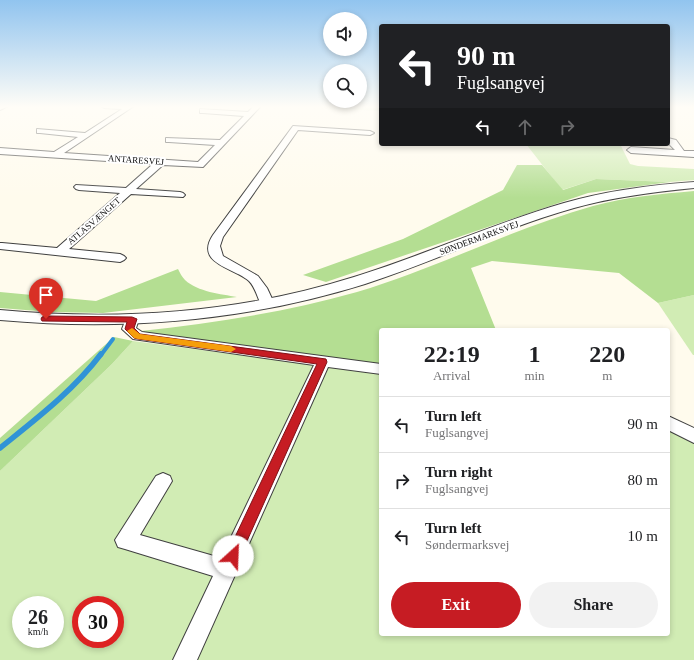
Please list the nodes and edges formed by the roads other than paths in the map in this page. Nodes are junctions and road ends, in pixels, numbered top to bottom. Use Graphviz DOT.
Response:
graph roads {
  1 [pos="83,137"];
  2 [pos="228,137"];
  3 [pos="290,137"];
  4 [pos="169,140"];
  5 [pos="670,141"];
  6 [pos="222,143"];
  7 [pos="631,150"];
  8 [pos="0,151"];
  9 [pos="681,153"];
  10 [pos="694,154"];
  11 [pos="55,155"];
  12 [pos="161,162"];
  13 [pos="694,185"];
  14 [pos="79,187"];
  15 [pos="129,191"];
  16 [pos="180,195"];
  17 [pos="2,246"];
  18 [pos="59,252"];
  19 [pos="120,258"];
  20 [pos="267,303"];
  21 [pos="0,315"];
  22 [pos="132,319"];
  23 [pos="322,362"];
  24 [pos="379,369"];
  25 [pos="670,423"];
  26 [pos="694,436"];
  27 [pos="163,481"];
  28 [pos="227,570"];
  29 [pos="185,660"];
  1 -- 11 [label="street"];
  2 -- 6 [label="street"];
  3 -- 20 [label="street"];
  4 -- 6 [label="street"];
  5 -- 9 [label="street"];
  6 -- 12 [label="street, ANTARESVEJ"];
  7 -- 9 [label="street"];
  8 -- 11 [label="street, ANTARESVEJ"];
  9 -- 10 [label="street"];
  11 -- 12 [label="street, ANTARESVEJ"];
  12 -- 15 [label="street, ATLASVÆNGET"];
  13 -- 20 [label="street, SØNDERMARKSVEJ"];
  14 -- 15 [label="street, ATLASVÆNGET"];
  15 -- 16 [label="street, ATLASVÆNGET"];
  15 -- 18 [label="street, ATLASVÆNGET"];
  17 -- 18 [label="street, ATLASVÆNGET"];
  18 -- 19 [label="street, ATLASVÆNGET"];
  20 -- 22 [label="street, SØNDERMARKSVEJ"];
  21 -- 22 [label="street, SØNDERMARKSVEJ"];
  22 -- 23 [label="street"];
  23 -- 24 [label="street"];
  23 -- 28 [label="street"];
  25 -- 26 [label="street"];
  27 -- 28 [label="street"];
  28 -- 29 [label="street"];
}
